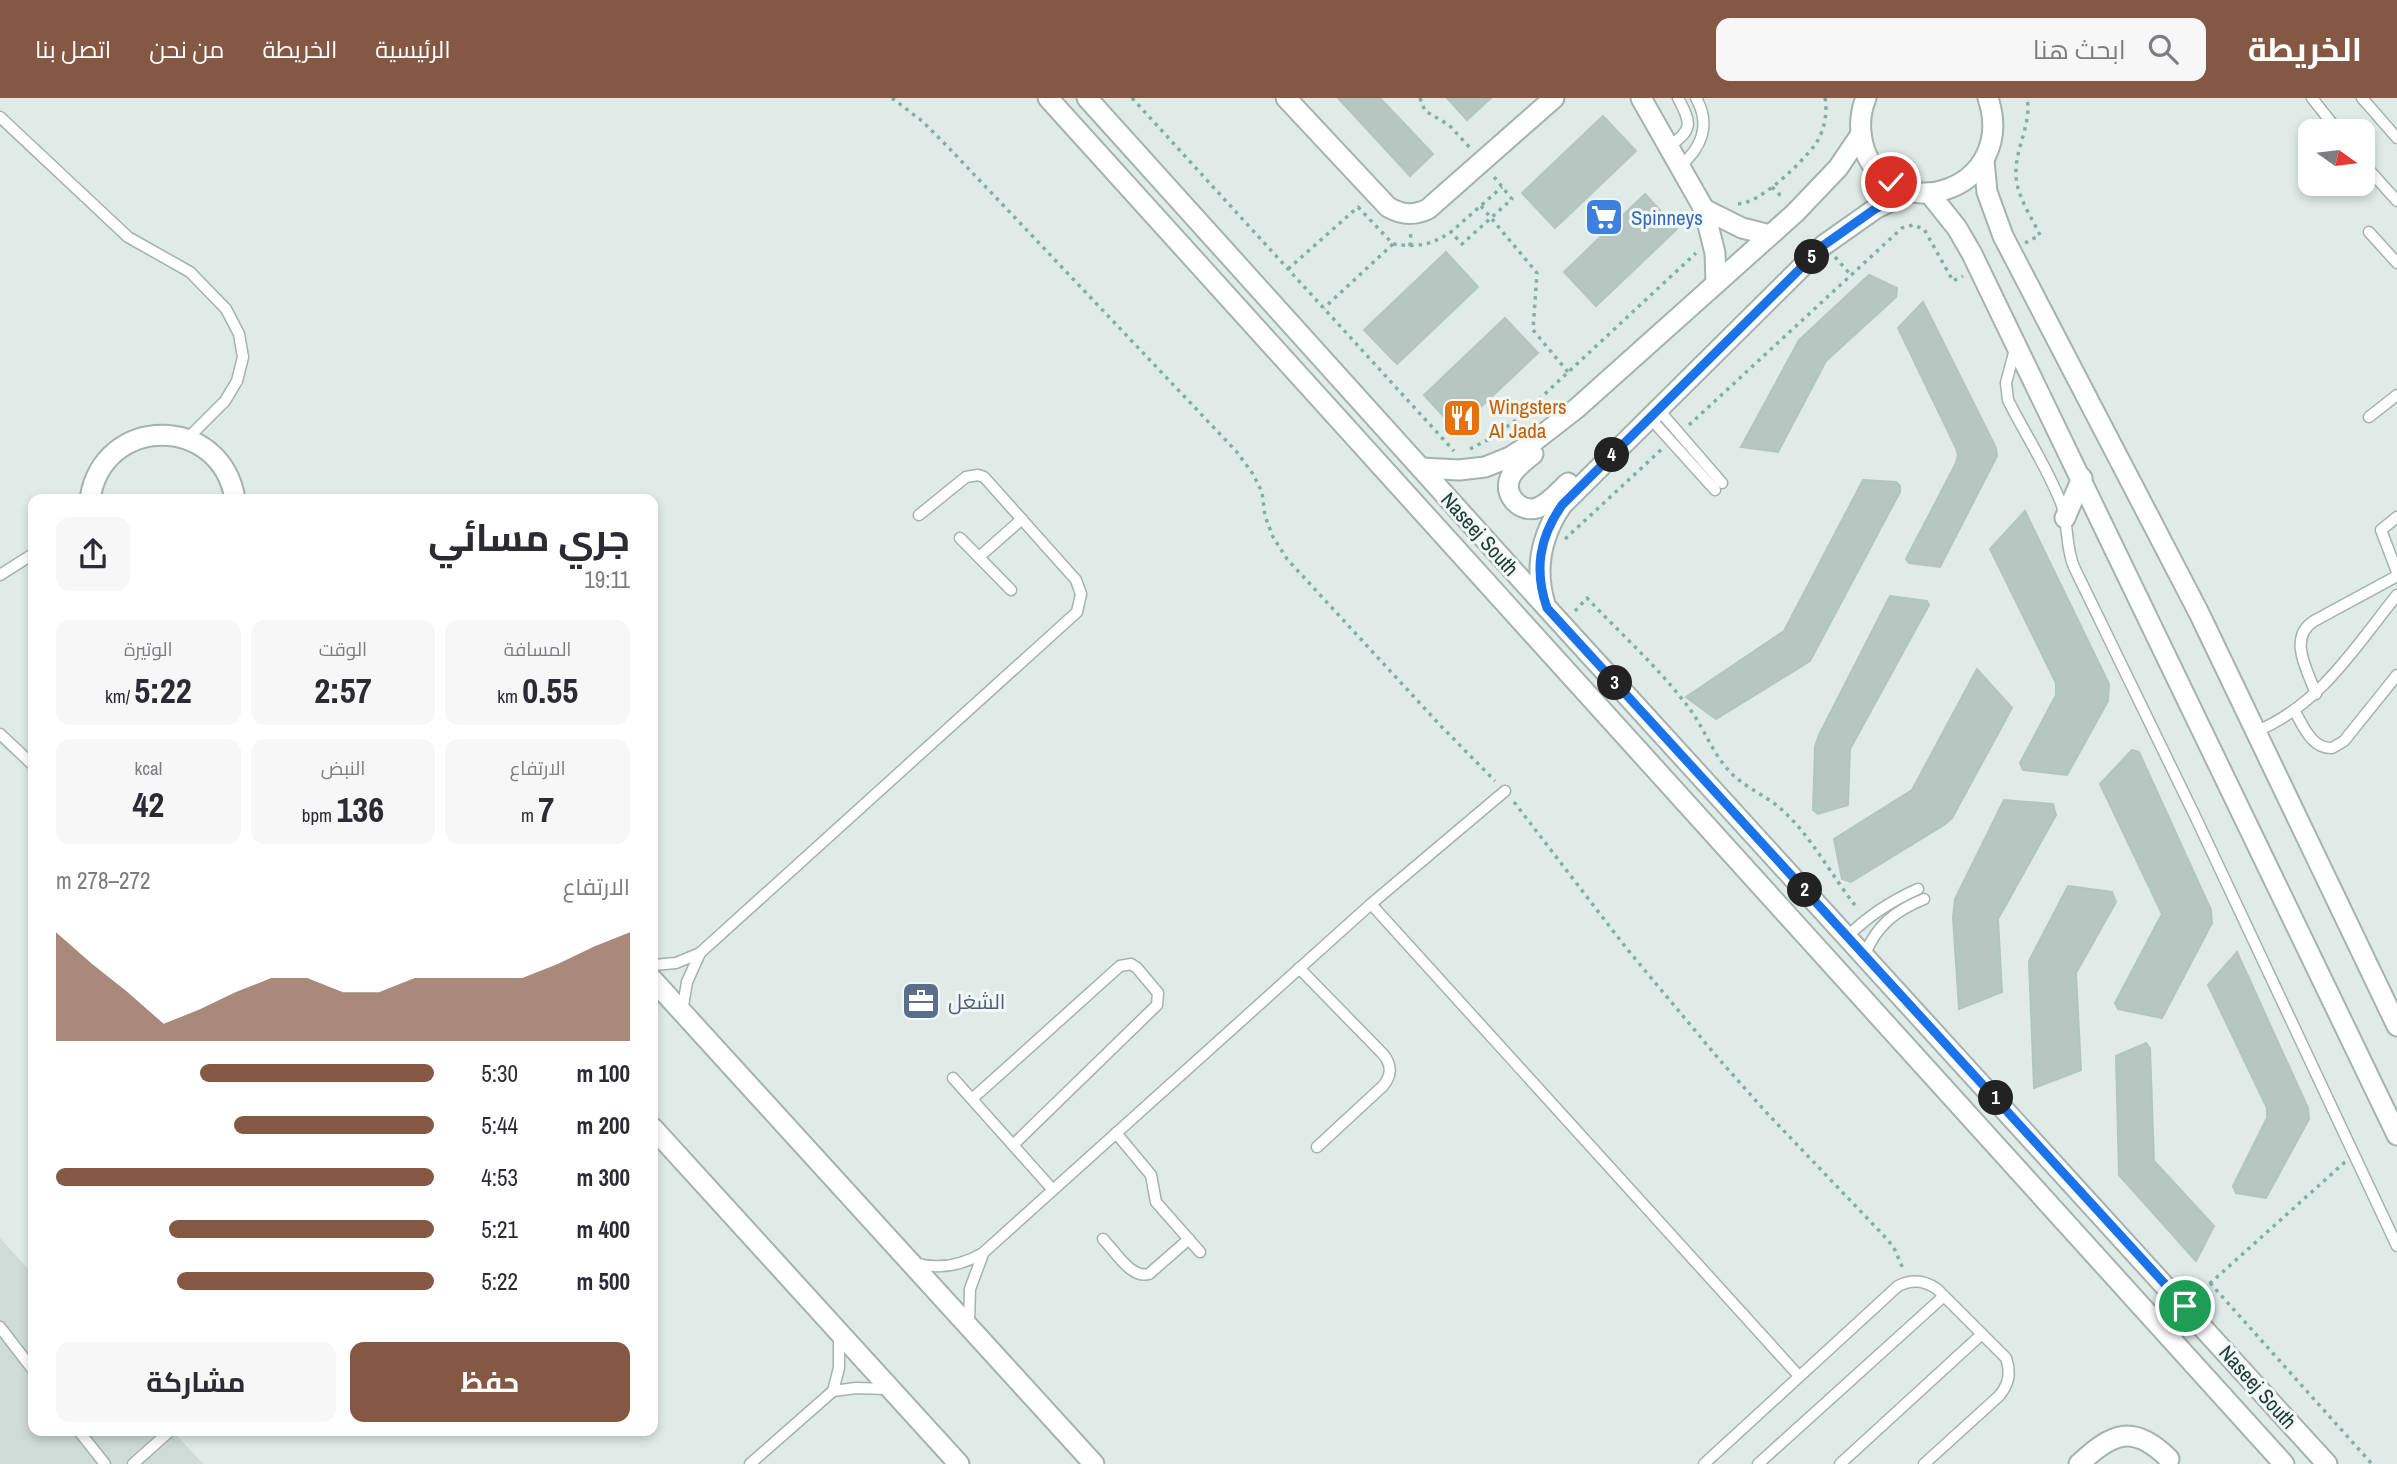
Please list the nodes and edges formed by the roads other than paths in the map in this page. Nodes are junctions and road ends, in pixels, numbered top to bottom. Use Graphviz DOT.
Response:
graph roads {
  1 [pos="1048,98"];
  2 [pos="1087,98"];
  3 [pos="1286,98"];
  4 [pos="1554,98"];
  5 [pos="1641,98"];
  6 [pos="1678,98"];
  7 [pos="1696,98"];
  8 [pos="1866,98"];
  9 [pos="1988,98"];
  10 [pos="2312,98"];
  11 [pos="2362,98"];
  12 [pos="0,117"];
  13 [pos="2329,119"];
  14 [pos="1861,134"];
  15 [pos="2397,138"];
  16 [pos="1668,147"];
  17 [pos="1984,160"];
  18 [pos="1679,167"];
  19 [pos="2375,176"];
  20 [pos="1920,192"];
  21 [pos="2397,201"];
  22 [pos="1704,209"];
  23 [pos="2369,232"];
  24 [pos="1770,235"];
  25 [pos="2397,263"];
  26 [pos="1716,283"];
  27 [pos="2017,345"];
  28 [pos="2397,395"];
  29 [pos="1654,414"];
  30 [pos="2370,417"];
  31 [pos="1555,425"];
  32 [pos="187,439"];
  33 [pos="1612,455"];
  34 [pos="1421,468"];
  35 [pos="2081,478"];
  36 [pos="90,494"];
  37 [pos="234,494"];
  38 [pos="919,515"];
  39 [pos="2397,517"];
  40 [pos="2065,518"];
  41 [pos="1022,519"];
  42 [pos="960,538"];
  43 [pos="28,557"];
  44 [pos="979,557"];
  45 [pos="2397,574"];
  46 [pos="0,575"];
  47 [pos="1011,590"];
  48 [pos="2397,595"];
  49 [pos="1547,608"];
  50 [pos="2397,676"];
  51 [pos="2316,694"];
  52 [pos="2295,712"];
  53 [pos="2257,731"];
  54 [pos="0,734"];
  55 [pos="28,760"];
  56 [pos="1505,792"];
  57 [pos="1918,889"];
  58 [pos="1924,899"];
  59 [pos="1371,904"];
  60 [pos="1848,936"];
  61 [pos="700,953"];
  62 [pos="1864,954"];
  63 [pos="658,965"];
  64 [pos="1299,968"];
  65 [pos="658,986"];
  66 [pos="682,1012"];
  67 [pos="2397,1026"];
  68 [pos="953,1078"];
  69 [pos="972,1099"];
  70 [pos="658,1133"];
  71 [pos="1116,1133"];
  72 [pos="2397,1135"];
  73 [pos="1013,1145"];
  74 [pos="1317,1147"];
  75 [pos="1053,1190"];
  76 [pos="1103,1239"];
  77 [pos="1189,1239"];
  78 [pos="2397,1246"];
  79 [pos="1200,1252"];
  80 [pos="983,1253"];
  81 [pos="910,1262"];
  82 [pos="1944,1296"];
  83 [pos="969,1326"];
  84 [pos="0,1327"];
  85 [pos="839,1332"];
  86 [pos="1982,1334"];
  87 [pos="28,1363"];
  88 [pos="1799,1376"];
  89 [pos="891,1390"];
  90 [pos="833,1391"];
  91 [pos="83,1436"];
  92 [pos="164,1436"];
  93 [pos="2169,1459"];
  94 [pos="105,1464"];
  95 [pos="133,1464"];
  96 [pos="750,1464"];
  97 [pos="959,1464"];
  98 [pos="1094,1464"];
  99 [pos="1704,1464"];
  100 [pos="1758,1464"];
  101 [pos="1839,1464"];
  102 [pos="1924,1464"];
  103 [pos="2079,1464"];
  104 [pos="2284,1464"];
  105 [pos="2327,1464"];
  1 -- 104 [label="street"];
  2 -- 34 [label="street, Naseej South"];
  3 -- 4 [label="street"];
  5 -- 16 [label="street"];
  6 -- 16 [label="lane"];
  7 -- 18 [label="lane"];
  8 -- 14 [label="street"];
  9 -- 17 [label="street"];
  10 -- 13 [label="lane"];
  11 -- 15 [label="lane"];
  12 -- 32 [label="lane"];
  14 -- 20 [label="street"];
  14 -- 24 [label="street"];
  16 -- 18 [label="street"];
  17 -- 20 [label="street"];
  17 -- 53 [label="street"];
  18 -- 22 [label="street"];
  19 -- 21 [label="lane"];
  20 -- 27 [label="street"];
  20 -- 29 [label="street"];
  22 -- 24 [label="street"];
  22 -- 26 [label="street"];
  23 -- 25 [label="lane"];
  24 -- 26 [label="street"];
  26 -- 31 [label="street"];
  27 -- 35 [label="street"];
  27 -- 40 [label="lane"];
  28 -- 30 [label="lane"];
  29 -- 29 [label="lane"];
  29 -- 33 [label="street"];
  31 -- 33 [label="street"];
  31 -- 34 [label="street"];
  32 -- 36 [label="street"];
  32 -- 37 [label="street"];
  33 -- 49 [label="street"];
  34 -- 49 [label="street, Naseej South"];
  35 -- 40 [label="street"];
  35 -- 72 [label="street"];
  38 -- 41 [label="lane"];
  39 -- 45 [label="lane"];
  40 -- 78 [label="lane"];
  41 -- 44 [label="lane"];
  41 -- 61 [label="lane"];
  42 -- 44 [label="lane"];
  43 -- 46 [label="lane"];
  44 -- 47 [label="lane"];
  45 -- 51 [label="lane"];
  48 -- 51 [label="lane"];
  49 -- 60 [label="street, Naseej South"];
  50 -- 52 [label="lane"];
  51 -- 52 [label="lane"];
  52 -- 53 [label="lane"];
  53 -- 67 [label="street"];
  54 -- 55 [label="lane"];
  56 -- 59 [label="lane"];
  57 -- 60 [label="lane"];
  58 -- 62 [label="lane"];
  59 -- 64 [label="lane"];
  59 -- 88 [label="lane"];
  60 -- 62 [label="street, Naseej South"];
  61 -- 63 [label="lane"];
  61 -- 66 [label="lane"];
  62 -- 105 [label="street, Naseej South"];
  64 -- 71 [label="lane"];
  64 -- 74 [label="lane"];
  65 -- 66 [label="street"];
  66 -- 81 [label="street"];
  68 -- 69 [label="lane"];
  69 -- 73 [label="lane"];
  69 -- 73 [label="lane"];
  70 -- 85 [label="street"];
  71 -- 75 [label="lane"];
  71 -- 77 [label="lane"];
  73 -- 75 [label="lane"];
  75 -- 80 [label="lane"];
  76 -- 77 [label="lane"];
  77 -- 79 [label="lane"];
  80 -- 81 [label="lane"];
  80 -- 83 [label="lane"];
  81 -- 83 [label="street"];
  82 -- 86 [label="lane"];
  82 -- 88 [label="lane"];
  82 -- 100 [label="lane"];
  83 -- 98 [label="street"];
  84 -- 87 [label="lane"];
  85 -- 89 [label="street"];
  85 -- 90 [label="lane"];
  86 -- 101 [label="lane"];
  86 -- 102 [label="lane"];
  88 -- 99 [label="lane"];
  89 -- 90 [label="lane"];
  89 -- 97 [label="street"];
  90 -- 96 [label="lane"];
  91 -- 94 [label="lane"];
  92 -- 95 [label="lane"];
  93 -- 103 [label="street"];
}
